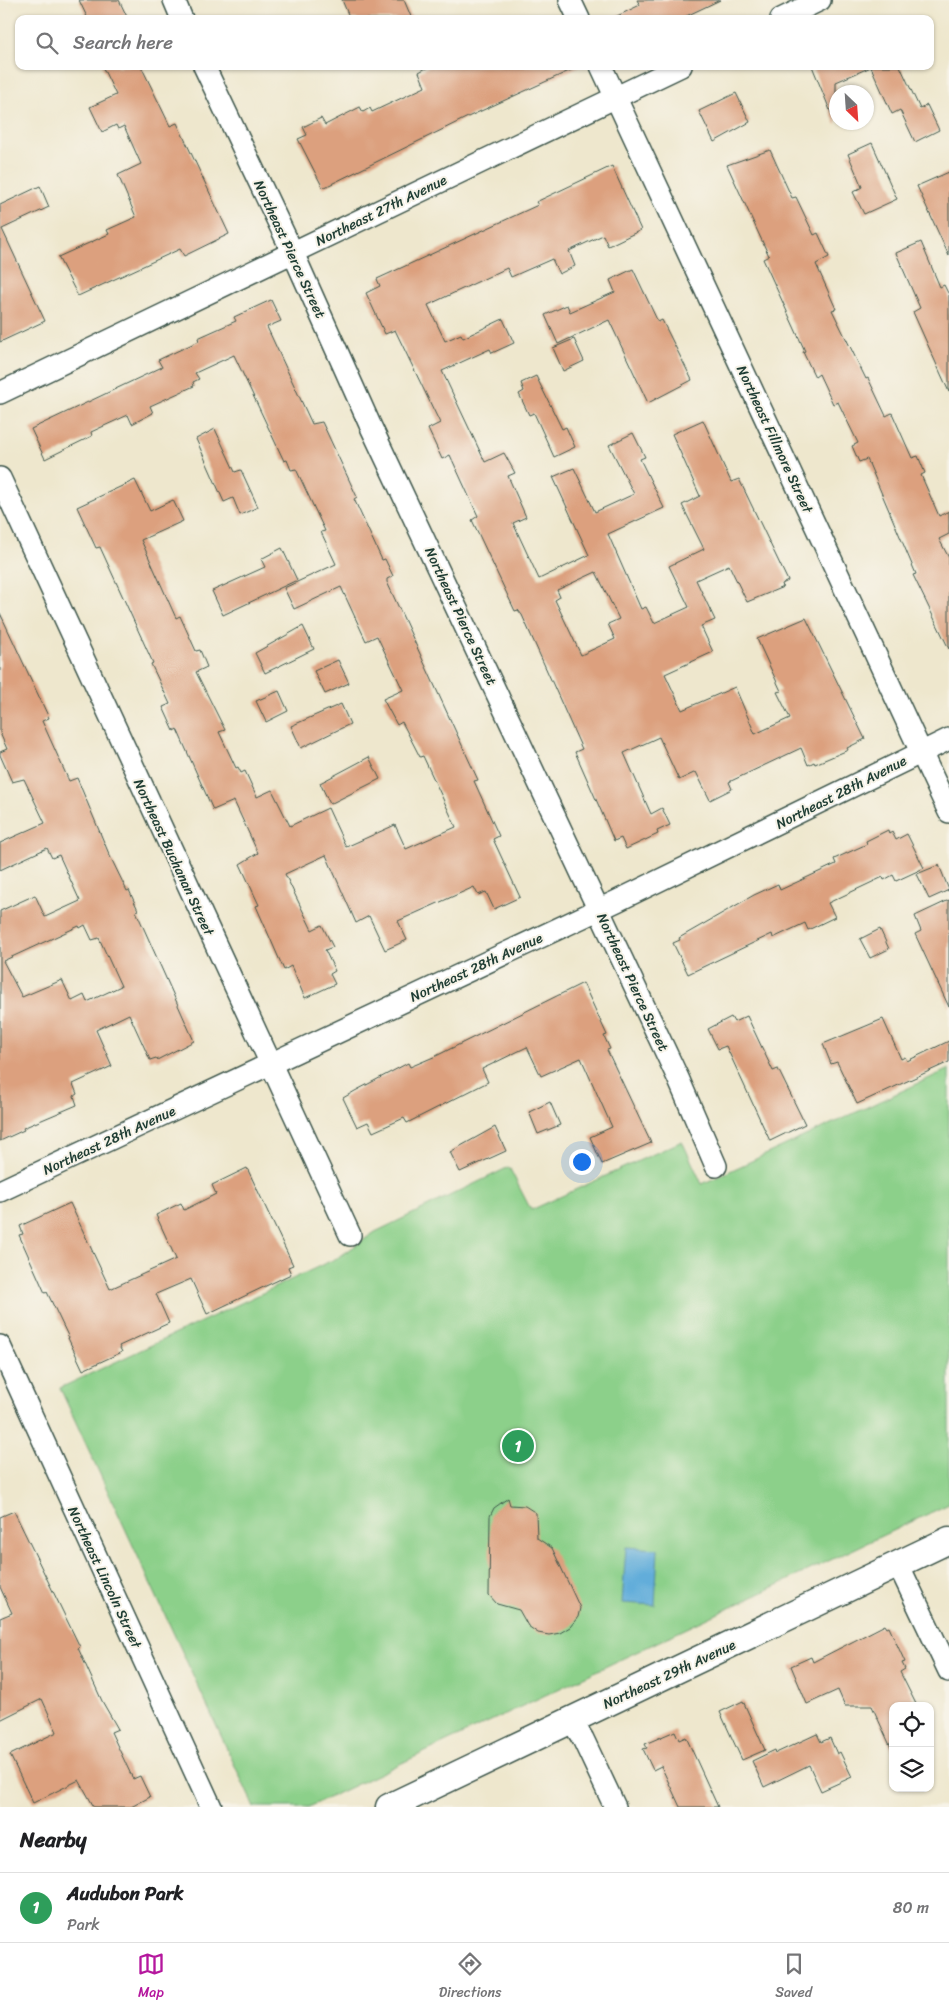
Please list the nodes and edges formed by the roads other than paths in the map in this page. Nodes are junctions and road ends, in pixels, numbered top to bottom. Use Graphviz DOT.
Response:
graph roads {
  1 [pos="174,0"];
  2 [pos="570,0"];
  3 [pos="820,0"];
  4 [pos="180,15"];
  5 [pos="577,15"];
  6 [pos="789,15"];
  7 [pos="206,70"];
  8 [pos="603,70"];
  9 [pos="672,70"];
  10 [pos="616,97"];
  11 [pos="293,252"];
  12 [pos="0,393"];
  13 [pos="0,478"];
  14 [pos="949,739"];
  15 [pos="922,751"];
  16 [pos="949,812"];
  17 [pos="599,909"];
  18 [pos="270,1065"];
  19 [pos="716,1166"];
  20 [pos="0,1191"];
  21 [pos="350,1235"];
  22 [pos="0,1346"];
  23 [pos="949,1540"];
  24 [pos="898,1564"];
  25 [pos="949,1670"];
  26 [pos="571,1720"];
  27 [pos="211,1807"];
  28 [pos="389,1807"];
  29 [pos="615,1807"];
  1 -- 4 [label="street"];
  2 -- 5 [label="street"];
  3 -- 6 [label="street"];
  7 -- 11 [label="street, Northeast Pierce Street"];
  8 -- 10 [label="street, Northeast Fillmore Street"];
  9 -- 10 [label="street, Northeast 27th Avenue"];
  10 -- 11 [label="street, Northeast 27th Avenue"];
  10 -- 15 [label="street, Northeast Fillmore Street"];
  11 -- 12 [label="street, Northeast 27th Avenue"];
  11 -- 17 [label="street, Northeast Pierce Street"];
  13 -- 18 [label="street, Northeast Buchanan Street"];
  14 -- 15 [label="street, Northeast 28th Avenue"];
  15 -- 16 [label="street, Northeast Fillmore Street"];
  15 -- 17 [label="street, Northeast 28th Avenue"];
  17 -- 18 [label="street, Northeast 28th Avenue"];
  17 -- 19 [label="street, Northeast Pierce Street"];
  18 -- 20 [label="street, Northeast 28th Avenue"];
  18 -- 21 [label="street, Northeast Buchanan Street"];
  22 -- 27 [label="street, Northeast Lincoln Street"];
  23 -- 24 [label="street, Northeast 29th Avenue"];
  24 -- 25 [label="street"];
  24 -- 26 [label="street, Northeast 29th Avenue"];
  26 -- 28 [label="street, Northeast 29th Avenue"];
  26 -- 29 [label="street"];
}
